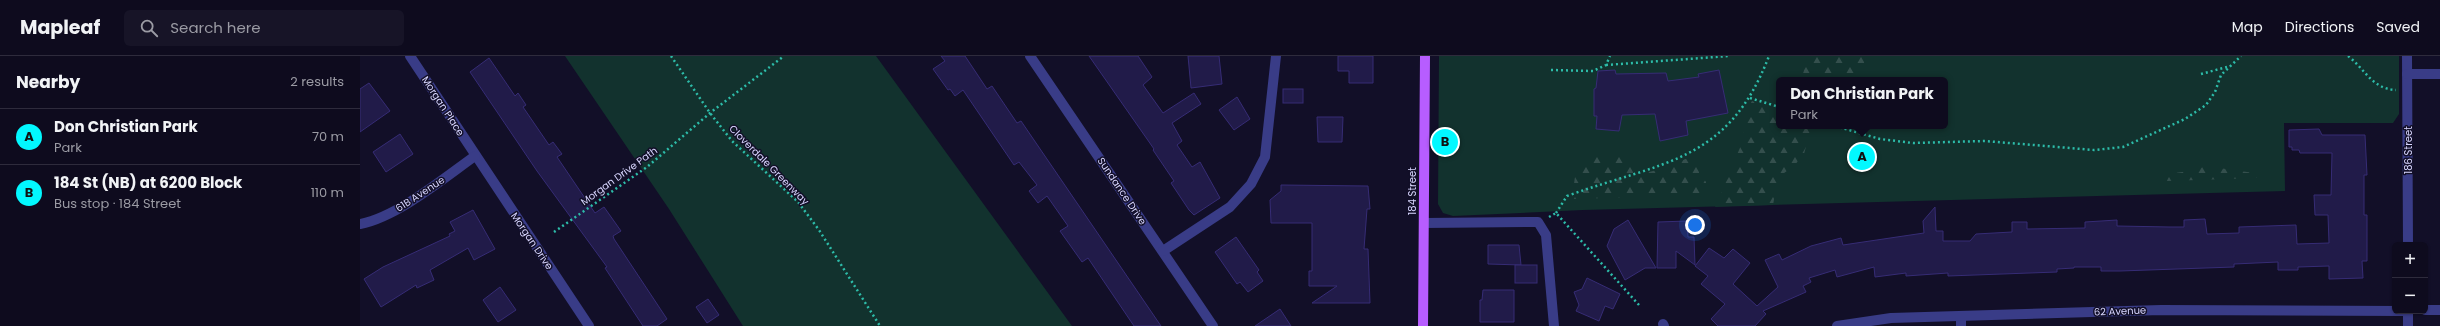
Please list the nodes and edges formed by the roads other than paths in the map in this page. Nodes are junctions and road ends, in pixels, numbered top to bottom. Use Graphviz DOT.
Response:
graph roads {
  1 [pos="410,56"];
  2 [pos="1030,56"];
  3 [pos="1276,56"];
  4 [pos="1425,56"];
  5 [pos="2407,56"];
  6 [pos="2407,74"];
  7 [pos="2440,74"];
  8 [pos="475,156"];
  9 [pos="360,224"];
  10 [pos="1424,224"];
  11 [pos="2408,242"];
  12 [pos="1163,251"];
  13 [pos="2428,310"];
  14 [pos="2440,310"];
  15 [pos="2392,311"];
  16 [pos="2408,314"];
  17 [pos="1961,321"];
  18 [pos="589,326"];
  19 [pos="1213,326"];
  20 [pos="1424,326"];
  21 [pos="1554,326"];
  22 [pos="1837,326"];
  23 [pos="2408,326"];
  1 -- 8 [label="street, Morgan Place"];
  2 -- 12 [label="street, Sundance Drive"];
  3 -- 12 [label="street"];
  4 -- 10 [label="main road, 184 Street"];
  5 -- 6 [label="street, 186 Street"];
  6 -- 7 [label="street"];
  6 -- 11 [label="street, 186 Street"];
  8 -- 9 [label="street, 61B Avenue"];
  8 -- 18 [label="street, Morgan Drive"];
  10 -- 20 [label="main road, 184 Street"];
  10 -- 21 [label="street"];
  12 -- 19 [label="street, Sundance Drive"];
  13 -- 14 [label="street"];
  15 -- 17 [label="street, 62 Avenue"];
  16 -- 23 [label="street"];
  17 -- 22 [label="street, 62 Avenue"];
}
